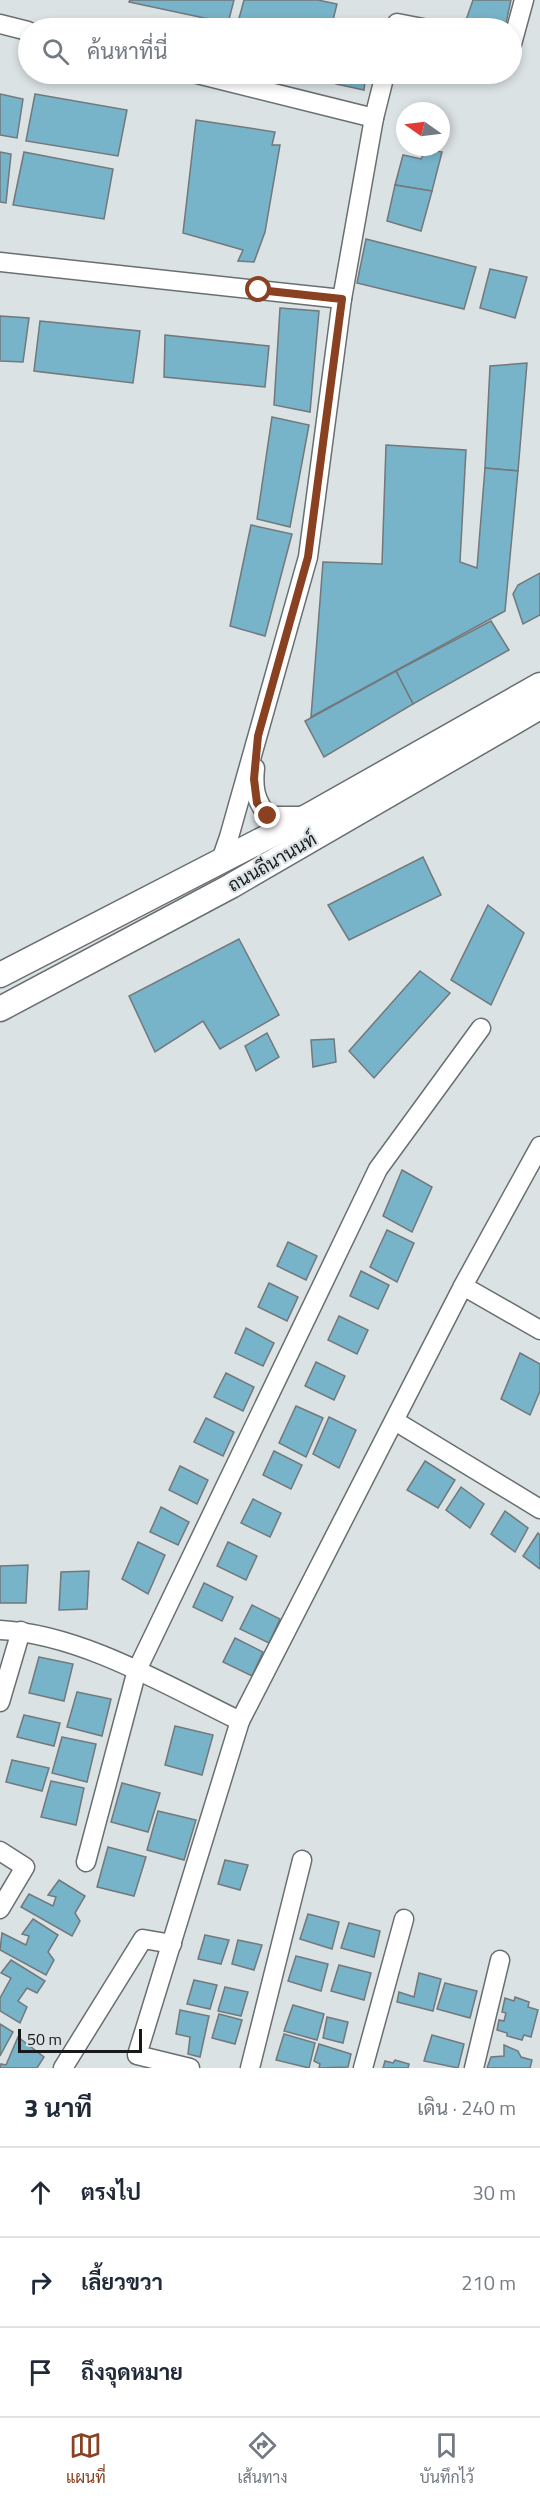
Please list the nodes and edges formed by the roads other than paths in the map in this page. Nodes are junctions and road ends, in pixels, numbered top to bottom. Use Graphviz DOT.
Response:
graph roads {
  1 [pos="524,0"];
  2 [pos="519,18"];
  3 [pos="0,24"];
  4 [pos="18,28"];
  5 [pos="237,84"];
  6 [pos="382,84"];
  7 [pos="374,118"];
  8 [pos="0,262"];
  9 [pos="342,299"];
  10 [pos="540,685"];
  11 [pos="540,706"];
  12 [pos="258,736"];
  13 [pos="310,815"];
  14 [pos="220,862"];
  15 [pos="0,975"];
  16 [pos="0,1009"];
  17 [pos="481,1028"];
  18 [pos="540,1146"];
  19 [pos="462,1286"];
  20 [pos="540,1330"];
  21 [pos="395,1421"];
  22 [pos="540,1509"];
  23 [pos="0,1630"];
  24 [pos="21,1631"];
  25 [pos="137,1670"];
  26 [pos="0,1702"];
  27 [pos="240,1721"];
  28 [pos="0,1851"];
  29 [pos="302,1860"];
  30 [pos="86,1862"];
  31 [pos="0,1909"];
  32 [pos="404,1919"];
  33 [pos="172,1944"];
  34 [pos="500,1960"];
  35 [pos="181,2067"];
  36 [pos="63,2068"];
  37 [pos="250,2068"];
  38 [pos="363,2068"];
  39 [pos="474,2068"];
  1 -- 2 [label="street"];
  3 -- 4 [label="street"];
  5 -- 7 [label="street"];
  6 -- 7 [label="street"];
  7 -- 9 [label="street"];
  8 -- 9 [label="street"];
  9 -- 12 [label="street"];
  10 -- 13 [label="main road, ถนนถีนานนท์"];
  11 -- 16 [label="main road, ถนนถีนานนท์"];
  12 -- 13 [label="street"];
  12 -- 14 [label="street"];
  13 -- 14 [label="main road, ถนนถีนานนท์"];
  14 -- 15 [label="main road, ถนนถีนานนท์"];
  17 -- 25 [label="street"];
  18 -- 19 [label="street"];
  19 -- 20 [label="street"];
  19 -- 21 [label="street"];
  21 -- 22 [label="street"];
  21 -- 27 [label="street"];
  23 -- 24 [label="street"];
  24 -- 25 [label="street"];
  24 -- 26 [label="street"];
  25 -- 27 [label="street"];
  25 -- 30 [label="street"];
  27 -- 33 [label="street"];
  28 -- 31 [label="street"];
  29 -- 37 [label="street"];
  32 -- 38 [label="street"];
  33 -- 35 [label="street"];
  33 -- 36 [label="street"];
  34 -- 39 [label="street"];
}
